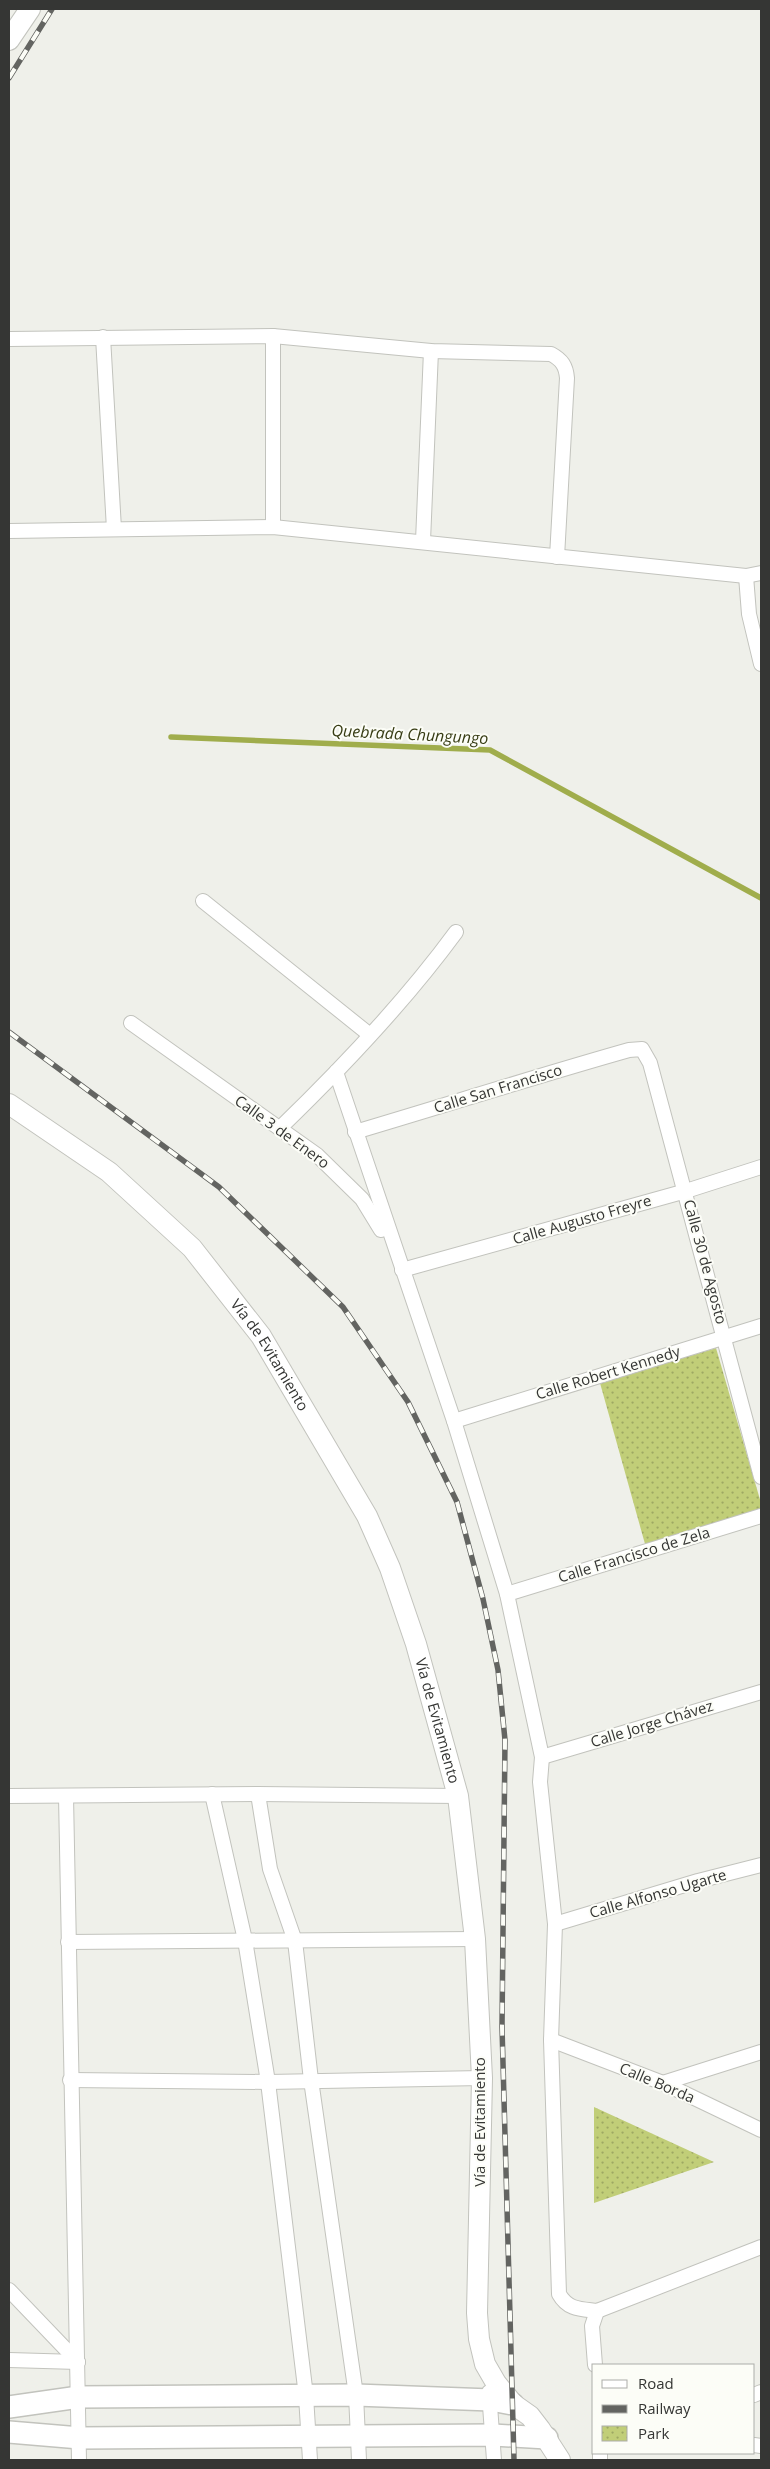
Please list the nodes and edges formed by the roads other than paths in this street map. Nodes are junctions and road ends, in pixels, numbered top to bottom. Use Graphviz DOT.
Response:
graph roads {
  1 [pos="30,9"];
  2 [pos="9,40"];
  3 [pos="273,336"];
  4 [pos="102,338"];
  5 [pos="9,339"];
  6 [pos="431,351"];
  7 [pos="273,528"];
  8 [pos="114,529"];
  9 [pos="9,531"];
  10 [pos="424,541"];
  11 [pos="557,557"];
  12 [pos="761,573"];
  13 [pos="746,576"];
  14 [pos="761,664"];
  15 [pos="203,902"];
  16 [pos="456,932"];
  17 [pos="131,1023"];
  18 [pos="370,1035"];
  19 [pos="642,1049"];
  20 [pos="336,1072"];
  21 [pos="9,1104"];
  22 [pos="280,1128"];
  23 [pos="355,1132"];
  24 [pos="761,1167"];
  25 [pos="686,1191"];
  26 [pos="402,1270"];
  27 [pos="761,1326"];
  28 [pos="725,1337"];
  29 [pos="454,1421"];
  30 [pos="761,1477"];
  31 [pos="761,1516"];
  32 [pos="507,1594"];
  33 [pos="761,1692"];
  34 [pos="542,1757"];
  35 [pos="212,1794"];
  36 [pos="258,1794"];
  37 [pos="9,1796"];
  38 [pos="66,1796"];
  39 [pos="458,1796"];
  40 [pos="761,1865"];
  41 [pos="555,1924"];
  42 [pos="475,1939"];
  43 [pos="245,1940"];
  44 [pos="295,1941"];
  45 [pos="68,1942"];
  46 [pos="552,2040"];
  47 [pos="761,2052"];
  48 [pos="482,2078"];
  49 [pos="70,2080"];
  50 [pos="311,2080"];
  51 [pos="268,2082"];
  52 [pos="663,2083"];
  53 [pos="761,2130"];
  54 [pos="761,2247"];
  55 [pos="9,2290"];
  56 [pos="597,2311"];
  57 [pos="9,2360"];
  58 [pos="78,2362"];
  59 [pos="485,2364"];
  60 [pos="595,2364"];
  61 [pos="356,2395"];
  62 [pos="78,2396"];
  63 [pos="306,2396"];
  64 [pos="490,2400"];
  65 [pos="513,2404"];
  66 [pos="9,2407"];
  67 [pos="9,2432"];
  68 [pos="493,2435"];
  69 [pos="307,2437"];
  70 [pos="356,2437"];
  71 [pos="80,2438"];
  72 [pos="547,2438"];
  73 [pos="79,2460"];
  74 [pos="310,2460"];
  75 [pos="359,2460"];
  76 [pos="494,2460"];
  77 [pos="560,2460"];
  1 -- 2 [label="main road"];
  3 -- 4 [label="street"];
  3 -- 6 [label="street"];
  3 -- 7 [label="street"];
  4 -- 5 [label="street"];
  4 -- 8 [label="street"];
  6 -- 10 [label="street"];
  6 -- 11 [label="street"];
  7 -- 8 [label="street"];
  7 -- 10 [label="street"];
  8 -- 9 [label="street"];
  10 -- 11 [label="street"];
  11 -- 13 [label="street"];
  12 -- 13 [label="street"];
  13 -- 14 [label="street"];
  15 -- 18 [label="street"];
  16 -- 18 [label="street"];
  17 -- 22 [label="street, Calle 3 de Enero"];
  18 -- 20 [label="street"];
  19 -- 23 [label="street, Calle San Francisco"];
  19 -- 25 [label="street, Calle 30 de Agosto"];
  20 -- 22 [label="street"];
  20 -- 23 [label="street"];
  21 -- 39 [label="main road, Vía de Evitamiento"];
  22 -- 26 [label="street, Calle 3 de Enero"];
  23 -- 26 [label="street"];
  24 -- 25 [label="street, Calle Augusto Freyre"];
  25 -- 26 [label="street, Calle Augusto Freyre"];
  25 -- 28 [label="street, Calle 30 de Agosto"];
  26 -- 29 [label="street"];
  27 -- 28 [label="street, Calle Robert Kennedy"];
  28 -- 29 [label="street, Calle Robert Kennedy"];
  28 -- 30 [label="street, Calle 30 de Agosto"];
  29 -- 32 [label="street"];
  31 -- 32 [label="street, Calle Francisco de Zela"];
  32 -- 34 [label="street"];
  33 -- 34 [label="street, Calle Jorge Chávez"];
  34 -- 41 [label="street"];
  35 -- 36 [label="street"];
  35 -- 38 [label="street"];
  35 -- 43 [label="street"];
  36 -- 39 [label="street"];
  36 -- 44 [label="street"];
  37 -- 38 [label="street"];
  38 -- 45 [label="street"];
  39 -- 42 [label="main road, Vía de Evitamiento"];
  40 -- 41 [label="street, Calle Alfonso Ugarte"];
  41 -- 46 [label="street"];
  42 -- 44 [label="street"];
  42 -- 48 [label="main road, Vía de Evitamiento"];
  43 -- 44 [label="street"];
  43 -- 45 [label="street"];
  43 -- 51 [label="street"];
  44 -- 50 [label="street"];
  45 -- 49 [label="street"];
  46 -- 52 [label="street, Calle Borda"];
  46 -- 56 [label="street"];
  47 -- 52 [label="street"];
  48 -- 50 [label="street"];
  48 -- 59 [label="main road, Vía de Evitamiento"];
  49 -- 51 [label="street"];
  49 -- 58 [label="street"];
  50 -- 51 [label="street"];
  50 -- 61 [label="street"];
  51 -- 63 [label="street"];
  52 -- 53 [label="street, Calle Borda"];
  54 -- 56 [label="street"];
  55 -- 58 [label="street"];
  56 -- 60 [label="street"];
  57 -- 58 [label="street"];
  58 -- 62 [label="street"];
  59 -- 64 [label="street"];
  59 -- 65 [label="main road, Vía de Evitamiento"];
  61 -- 63 [label="main road"];
  61 -- 64 [label="main road"];
  61 -- 70 [label="street"];
  62 -- 63 [label="main road"];
  62 -- 66 [label="main road"];
  62 -- 71 [label="street"];
  63 -- 69 [label="street"];
  64 -- 65 [label="main road"];
  64 -- 68 [label="street"];
  65 -- 72 [label="main road, Vía de Evitamiento"];
  67 -- 71 [label="main road"];
  68 -- 70 [label="main road"];
  68 -- 72 [label="main road"];
  68 -- 76 [label="street"];
  69 -- 70 [label="main road"];
  69 -- 71 [label="main road"];
  69 -- 74 [label="street"];
  70 -- 75 [label="street"];
  71 -- 73 [label="street"];
  72 -- 77 [label="main road, Vía de Evitamiento"];
}
